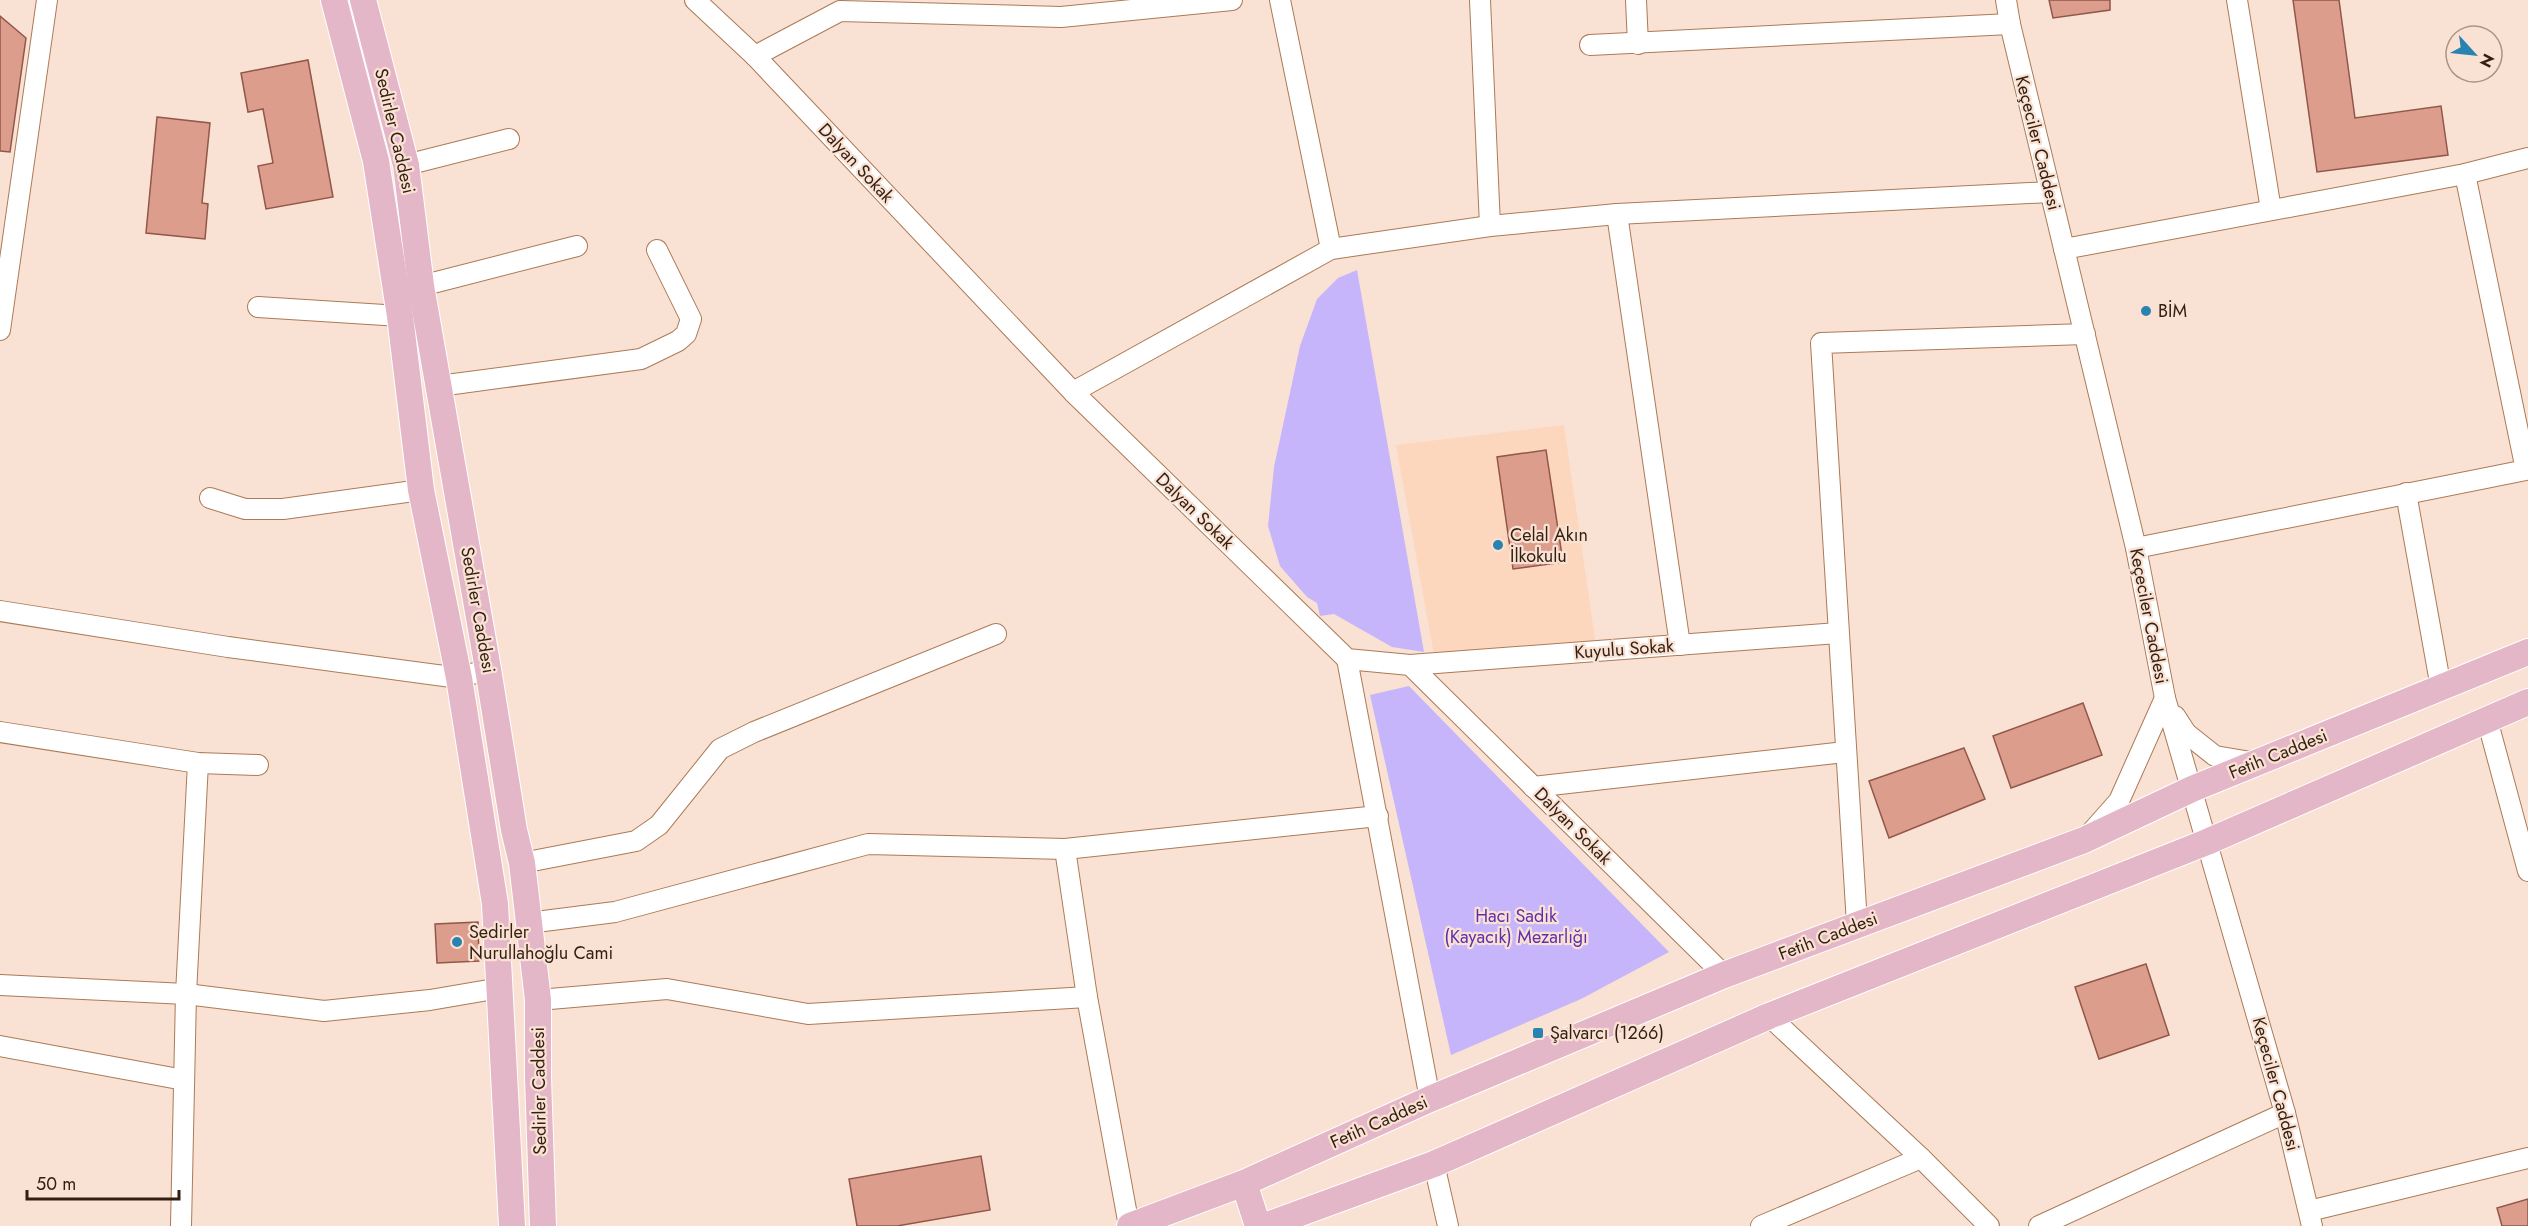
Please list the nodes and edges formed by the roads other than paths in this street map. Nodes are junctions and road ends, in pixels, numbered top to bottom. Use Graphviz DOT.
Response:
graph roads {
  1 [pos="47,0"];
  2 [pos="334,0"];
  3 [pos="363,0"];
  4 [pos="695,0"];
  5 [pos="1232,0"];
  6 [pos="1280,0"];
  7 [pos="1480,0"];
  8 [pos="1636,0"];
  9 [pos="2006,0"];
  10 [pos="2237,0"];
  11 [pos="1060,9"];
  12 [pos="2010,24"];
  13 [pos="1638,44"];
  14 [pos="1590,45"];
  15 [pos="755,56"];
  16 [pos="509,139"];
  17 [pos="2528,159"];
  18 [pos="406,165"];
  19 [pos="2465,174"];
  20 [pos="2050,192"];
  21 [pos="2271,210"];
  22 [pos="1617,214"];
  23 [pos="1490,226"];
  24 [pos="577,246"];
  25 [pos="1331,249"];
  26 [pos="2064,249"];
  27 [pos="657,250"];
  28 [pos="421,286"];
  29 [pos="258,307"];
  30 [pos="400,316"];
  31 [pos="0,330"];
  32 [pos="2085,334"];
  33 [pos="439,387"];
  34 [pos="1073,392"];
  35 [pos="421,490"];
  36 [pos="2406,493"];
  37 [pos="210,498"];
  38 [pos="2136,548"];
  39 [pos="0,610"];
  40 [pos="1838,633"];
  41 [pos="996,634"];
  42 [pos="1680,645"];
  43 [pos="2528,652"];
  44 [pos="1347,658"];
  45 [pos="1410,666"];
  46 [pos="488,669"];
  47 [pos="459,678"];
  48 [pos="2441,688"];
  49 [pos="2165,698"];
  50 [pos="2528,702"];
  51 [pos="2487,719"];
  52 [pos="0,732"];
  53 [pos="1845,752"];
  54 [pos="198,763"];
  55 [pos="2257,763"];
  56 [pos="258,765"];
  57 [pos="1533,787"];
  58 [pos="2192,789"];
  59 [pos="1378,816"];
  60 [pos="2084,840"];
  61 [pos="2207,842"];
  62 [pos="1065,849"];
  63 [pos="522,863"];
  64 [pos="2528,872"];
  65 [pos="528,923"];
  66 [pos="1857,924"];
  67 [pos="1724,975"];
  68 [pos="0,986"];
  69 [pos="500,988"];
  70 [pos="186,994"];
  71 [pos="1087,997"];
  72 [pos="538,1000"];
  73 [pos="1769,1016"];
  74 [pos="0,1046"];
  75 [pos="184,1080"];
  76 [pos="1430,1100"];
  77 [pos="2285,1113"];
  78 [pos="1921,1158"];
  79 [pos="2528,1158"];
  80 [pos="1434,1164"];
  81 [pos="1244,1183"];
  82 [pos="2311,1219"];
  83 [pos="181,1226"];
  84 [pos="512,1226"];
  85 [pos="543,1226"];
  86 [pos="1130,1226"];
  87 [pos="1258,1226"];
  88 [pos="1265,1226"];
  89 [pos="1448,1226"];
  90 [pos="1761,1226"];
  91 [pos="1989,1226"];
  92 [pos="2039,1226"];
  1 -- 31 [label="street"];
  2 -- 30 [label="main road, Sedirler Caddesi"];
  3 -- 18 [label="main road, Sedirler Caddesi"];
  4 -- 15 [label="street, Dalyan Sokak"];
  5 -- 11 [label="street"];
  6 -- 25 [label="street"];
  7 -- 23 [label="street"];
  8 -- 13 [label="street"];
  9 -- 12 [label="street, Keçeciler Caddesi"];
  10 -- 21 [label="street"];
  11 -- 15 [label="street"];
  12 -- 13 [label="street"];
  12 -- 20 [label="street, Keçeciler Caddesi"];
  13 -- 14 [label="street"];
  15 -- 34 [label="street, Dalyan Sokak"];
  16 -- 18 [label="street"];
  17 -- 19 [label="street"];
  18 -- 28 [label="main road, Sedirler Caddesi"];
  19 -- 21 [label="street"];
  19 -- 36 [label="street"];
  20 -- 22 [label="street"];
  20 -- 26 [label="street, Keçeciler Caddesi"];
  21 -- 26 [label="street"];
  22 -- 23 [label="street"];
  22 -- 42 [label="street"];
  23 -- 25 [label="street"];
  24 -- 28 [label="street"];
  25 -- 34 [label="street"];
  26 -- 32 [label="street, Keçeciler Caddesi"];
  27 -- 33 [label="street"];
  28 -- 33 [label="main road, Sedirler Caddesi"];
  29 -- 30 [label="street"];
  30 -- 35 [label="main road, Sedirler Caddesi"];
  32 -- 38 [label="street, Keçeciler Caddesi"];
  32 -- 40 [label="street"];
  33 -- 46 [label="main road, Sedirler Caddesi"];
  34 -- 44 [label="street, Dalyan Sokak"];
  35 -- 37 [label="street"];
  35 -- 47 [label="main road, Sedirler Caddesi"];
  36 -- 38 [label="street"];
  36 -- 48 [label="street"];
  38 -- 49 [label="street, Keçeciler Caddesi"];
  39 -- 47 [label="street"];
  40 -- 42 [label="street, Kuyulu Sokak"];
  40 -- 53 [label="street"];
  41 -- 63 [label="street"];
  42 -- 45 [label="street, Kuyulu Sokak"];
  43 -- 48 [label="main road, Fetih Caddesi"];
  44 -- 45 [label="street"];
  44 -- 59 [label="street"];
  45 -- 57 [label="street, Dalyan Sokak"];
  46 -- 47 [label="street"];
  46 -- 63 [label="main road, Sedirler Caddesi"];
  47 -- 69 [label="main road, Sedirler Caddesi"];
  48 -- 55 [label="main road, Fetih Caddesi"];
  49 -- 55 [label="street"];
  49 -- 58 [label="street, Keçeciler Caddesi"];
  49 -- 60 [label="street"];
  50 -- 51 [label="main road"];
  51 -- 61 [label="main road"];
  51 -- 64 [label="street"];
  52 -- 54 [label="street"];
  53 -- 57 [label="street"];
  53 -- 66 [label="street"];
  54 -- 56 [label="street"];
  54 -- 70 [label="street"];
  55 -- 58 [label="main road, Fetih Caddesi"];
  57 -- 67 [label="street, Dalyan Sokak"];
  58 -- 60 [label="main road, Fetih Caddesi"];
  58 -- 61 [label="street, Keçeciler Caddesi"];
  59 -- 62 [label="street"];
  59 -- 76 [label="street"];
  60 -- 66 [label="main road, Fetih Caddesi"];
  61 -- 73 [label="main road"];
  61 -- 77 [label="street, Keçeciler Caddesi"];
  62 -- 65 [label="street"];
  62 -- 71 [label="street"];
  63 -- 65 [label="main road, Sedirler Caddesi"];
  65 -- 72 [label="main road, Sedirler Caddesi"];
  66 -- 67 [label="main road, Fetih Caddesi"];
  67 -- 76 [label="main road, Fetih Caddesi"];
  68 -- 70 [label="street"];
  69 -- 70 [label="street"];
  69 -- 84 [label="main road, Sedirler Caddesi"];
  70 -- 75 [label="street"];
  71 -- 72 [label="street"];
  71 -- 86 [label="street"];
  72 -- 85 [label="main road, Sedirler Caddesi"];
  73 -- 78 [label="street"];
  73 -- 80 [label="main road"];
  74 -- 75 [label="street"];
  75 -- 83 [label="street"];
  76 -- 81 [label="main road, Fetih Caddesi"];
  77 -- 82 [label="street, Keçeciler Caddesi"];
  77 -- 92 [label="street"];
  78 -- 90 [label="street"];
  78 -- 91 [label="street"];
  79 -- 82 [label="street"];
  80 -- 88 [label="main road"];
  80 -- 89 [label="street"];
  81 -- 86 [label="main road, Fetih Caddesi"];
  81 -- 87 [label="main road"];
}
